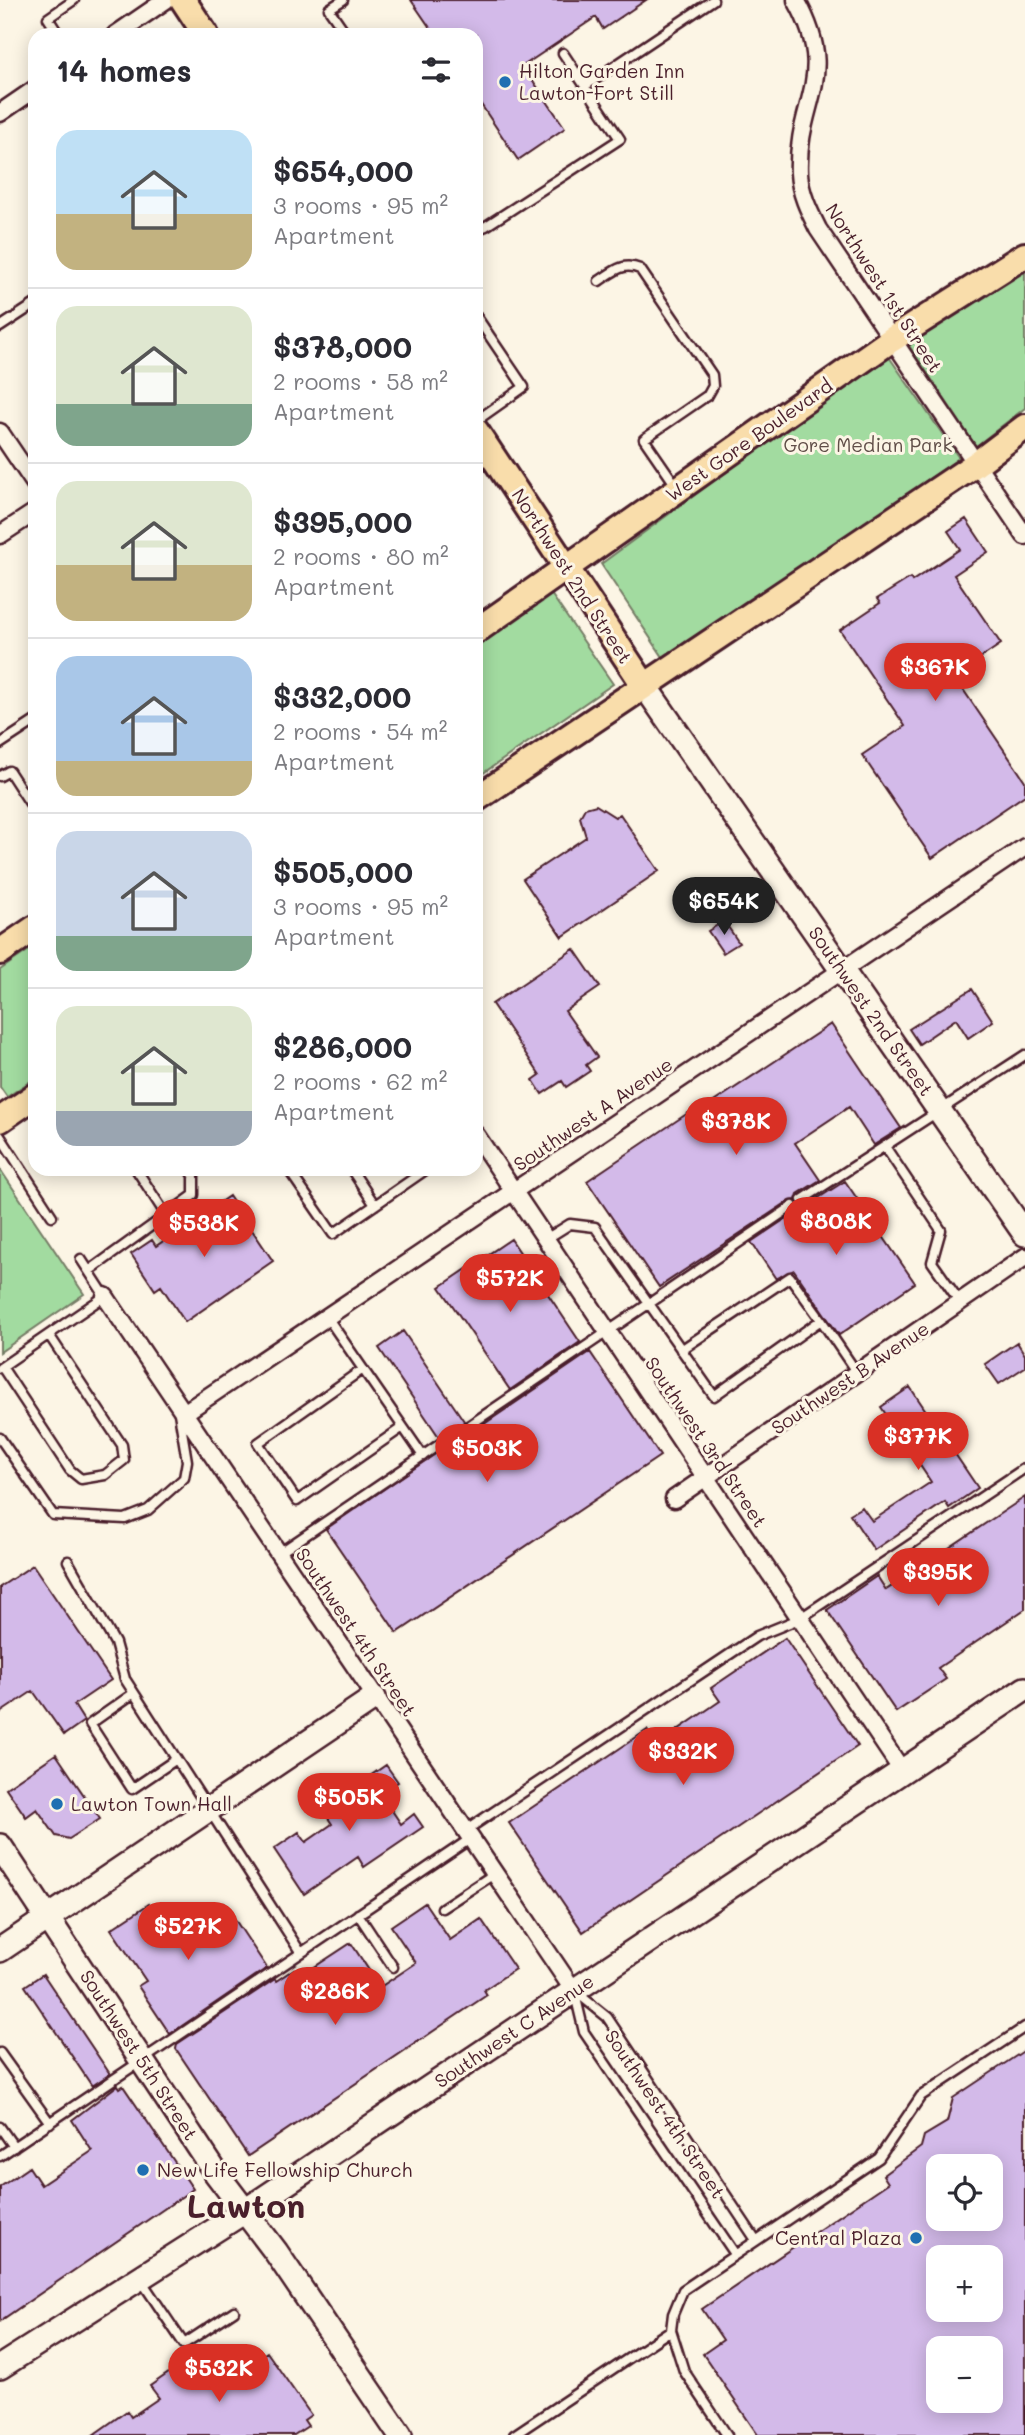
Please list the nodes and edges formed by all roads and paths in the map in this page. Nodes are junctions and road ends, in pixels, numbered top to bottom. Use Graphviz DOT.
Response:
graph roads {
  1 [pos="74,0"];
  2 [pos="166,0"];
  3 [pos="183,0"];
  4 [pos="343,0"];
  5 [pos="713,0"];
  6 [pos="796,0"];
  7 [pos="54,28"];
  8 [pos="125,28"];
  9 [pos="201,28"];
  10 [pos="342,28"];
  11 [pos="563,53"];
  12 [pos="585,86"];
  13 [pos="28,94"];
  14 [pos="0,113"];
  15 [pos="483,227"];
  16 [pos="1025,256"];
  17 [pos="599,281"];
  18 [pos="28,309"];
  19 [pos="483,326"];
  20 [pos="0,327"];
  21 [pos="891,340"];
  22 [pos="483,416"];
  23 [pos="1025,427"];
  24 [pos="0,432"];
  25 [pos="483,441"];
  26 [pos="976,464"];
  27 [pos="28,474"];
  28 [pos="679,489"];
  29 [pos="28,517"];
  30 [pos="0,535"];
  31 [pos="1025,536"];
  32 [pos="568,568"];
  33 [pos="483,626"];
  34 [pos="644,685"];
  35 [pos="28,726"];
  36 [pos="0,744"];
  37 [pos="0,776"];
  38 [pos="483,794"];
  39 [pos="28,800"];
  40 [pos="1025,847"];
  41 [pos="28,934"];
  42 [pos="0,952"];
  43 [pos="842,971"];
  44 [pos="1025,1055"];
  45 [pos="28,1101"];
  46 [pos="941,1111"];
  47 [pos="0,1120"];
  48 [pos="0,1136"];
  49 [pos="483,1146"];
  50 [pos="886,1147"];
  51 [pos="141,1176"];
  52 [pos="194,1176"];
  53 [pos="293,1176"];
  54 [pos="356,1176"];
  55 [pos="417,1176"];
  56 [pos="514,1192"];
  57 [pos="802,1200"];
  58 [pos="375,1205"];
  59 [pos="793,1206"];
  60 [pos="166,1215"];
  61 [pos="52,1216"];
  62 [pos="1025,1234"];
  63 [pos="546,1239"];
  64 [pos="1025,1257"];
  65 [pos="81,1259"];
  66 [pos="89,1271"];
  67 [pos="105,1296"];
  68 [pos="648,1302"];
  69 [pos="960,1303"];
  70 [pos="327,1317"];
  71 [pos="821,1320"];
  72 [pos="607,1331"];
  73 [pos="49,1335"];
  74 [pos="681,1350"];
  75 [pos="1,1368"];
  76 [pos="363,1369"];
  77 [pos="857,1373"];
  78 [pos="180,1408"];
  79 [pos="467,1426"];
  80 [pos="403,1427"];
  81 [pos="0,1438"];
  82 [pos="443,1443"];
  83 [pos="423,1456"];
  84 [pos="1025,1468"];
  85 [pos="705,1477"];
  86 [pos="674,1499"];
  87 [pos="278,1554"];
  88 [pos="68,1561"];
  89 [pos="799,1619"];
  90 [pos="1025,1689"];
  91 [pos="134,1693"];
  92 [pos="374,1698"];
  93 [pos="175,1760"];
  94 [pos="903,1772"];
  95 [pos="206,1810"];
  96 [pos="468,1835"];
  97 [pos="0,1846"];
  98 [pos="494,1874"];
  99 [pos="442,1908"];
  100 [pos="358,1914"];
  101 [pos="48,1918"];
  102 [pos="0,1950"];
  103 [pos="301,1953"];
  104 [pos="393,1968"];
  105 [pos="574,1991"];
  106 [pos="1025,2026"];
  107 [pos="0,2053"];
  108 [pos="142,2060"];
  109 [pos="50,2123"];
  110 [pos="0,2127"];
  111 [pos="14,2147"];
  112 [pos="0,2156"];
  113 [pos="245,2211"];
  114 [pos="756,2240"];
  115 [pos="735,2254"];
  116 [pos="139,2278"];
  117 [pos="234,2311"];
  118 [pos="671,2330"];
  119 [pos="0,2367"];
  120 [pos="400,2435"];
  121 [pos="514,2435"];
  122 [pos="727,2435"];
  1 -- 7 [label="lane"];
  2 -- 8 [label="street"];
  3 -- 9 [label="main road"];
  4 -- 10 [label="lane"];
  5 -- 12 [label="lane"];
  6 -- 21 [label="street, Northwest 1st Street"];
  11 -- 12 [label="lane"];
  12 -- 15 [label="lane"];
  13 -- 14 [label="street"];
  16 -- 21 [label="main road, West Gore Boulevard"];
  17 -- 28 [label="lane"];
  18 -- 20 [label="lane"];
  19 -- 22 [label="lane"];
  21 -- 26 [label="street, Northwest 1st Street"];
  21 -- 28 [label="main road, West Gore Boulevard"];
  23 -- 26 [label="main road"];
  24 -- 27 [label="street"];
  25 -- 32 [label="main road, Northwest 2nd Street"];
  26 -- 31 [label="street, Northwest 1st Street"];
  26 -- 34 [label="main road"];
  28 -- 32 [label="main road, West Gore Boulevard"];
  29 -- 30 [label="street"];
  32 -- 33 [label="main road, West Gore Boulevard"];
  32 -- 34 [label="main road, Northwest 2nd Street"];
  34 -- 38 [label="main road"];
  34 -- 43 [label="street, Southwest 2nd Street"];
  35 -- 36 [label="lane"];
  37 -- 39 [label="lane"];
  40 -- 43 [label="street, Southwest A Avenue"];
  41 -- 42 [label="main road"];
  43 -- 46 [label="street, Southwest 2nd Street"];
  43 -- 56 [label="street, Southwest A Avenue"];
  44 -- 46 [label="lane"];
  45 -- 47 [label="main road"];
  46 -- 50 [label="lane"];
  46 -- 62 [label="street, Southwest 2nd Street"];
  48 -- 61 [label="lane"];
  49 -- 56 [label="street, Southwest 3rd Street"];
  50 -- 57 [label="lane"];
  50 -- 69 [label="lane"];
  51 -- 60 [label="lane"];
  52 -- 60 [label="lane"];
  53 -- 58 [label="lane"];
  54 -- 58 [label="lane"];
  55 -- 58 [label="lane"];
  56 -- 63 [label="street, Southwest 3rd Street"];
  56 -- 70 [label="street, Southwest A Avenue"];
  59 -- 68 [label="lane"];
  60 -- 66 [label="lane"];
  63 -- 68 [label="lane"];
  63 -- 72 [label="street, Southwest 3rd Street"];
  64 -- 69 [label="street, Southwest B Avenue"];
  65 -- 66 [label="lane"];
  66 -- 67 [label="lane"];
  67 -- 73 [label="lane"];
  67 -- 78 [label="street, Southwest 4th Street"];
  68 -- 72 [label="lane"];
  68 -- 74 [label="lane"];
  69 -- 77 [label="street, Southwest B Avenue"];
  70 -- 76 [label="lane"];
  70 -- 78 [label="street, Southwest A Avenue"];
  71 -- 74 [label="lane"];
  71 -- 74 [label="lane"];
  71 -- 77 [label="lane"];
  72 -- 79 [label="lane"];
  72 -- 85 [label="street, Southwest 3rd Street"];
  73 -- 75 [label="lane"];
  73 -- 75 [label="lane"];
  76 -- 80 [label="lane"];
  76 -- 80 [label="lane"];
  77 -- 85 [label="street, Southwest B Avenue"];
  78 -- 81 [label="lane"];
  78 -- 87 [label="street, Southwest 4th Street"];
  80 -- 83 [label="lane"];
  82 -- 83 [label="lane"];
  83 -- 87 [label="lane"];
  84 -- 89 [label="lane"];
  85 -- 86 [label="street, Southwest B Avenue"];
  85 -- 89 [label="street, Southwest 3rd Street"];
  87 -- 92 [label="street, Southwest 4th Street"];
  88 -- 91 [label="lane"];
  89 -- 94 [label="street, Southwest 3rd Street"];
  89 -- 96 [label="lane"];
  90 -- 94 [label="street, Southwest C Avenue"];
  91 -- 93 [label="lane"];
  91 -- 93 [label="lane"];
  92 -- 95 [label="street"];
  92 -- 96 [label="street, Southwest 4th Street"];
  93 -- 95 [label="lane"];
  94 -- 105 [label="street, Southwest C Avenue"];
  95 -- 101 [label="street"];
  95 -- 103 [label="lane"];
  96 -- 98 [label="street, Southwest 4th Street"];
  96 -- 100 [label="lane"];
  97 -- 101 [label="street, Southwest 5th Street"];
  98 -- 99 [label="lane"];
  98 -- 105 [label="street, Southwest 4th Street"];
  100 -- 103 [label="lane"];
  100 -- 104 [label="lane"];
  101 -- 102 [label="street"];
  101 -- 108 [label="street, Southwest 5th Street"];
  103 -- 108 [label="lane"];
  105 -- 113 [label="street, Southwest C Avenue"];
  105 -- 114 [label="lane, Southwest 4th Street"];
  105 -- 115 [label="lane, Southwest 4th Street"];
  106 -- 114 [label="lane"];
  107 -- 109 [label="lane"];
  108 -- 109 [label="lane"];
  108 -- 113 [label="street, Southwest 5th Street"];
  109 -- 111 [label="lane"];
  110 -- 111 [label="lane"];
  111 -- 112 [label="lane"];
  113 -- 116 [label="street, Southwest C Avenue"];
  113 -- 120 [label="street, Southwest 5th Street"];
  114 -- 115 [label="lane"];
  115 -- 118 [label="lane"];
  116 -- 117 [label="lane"];
  116 -- 119 [label="street, Southwest C Avenue"];
  118 -- 121 [label="lane"];
  118 -- 122 [label="lane"];
}
